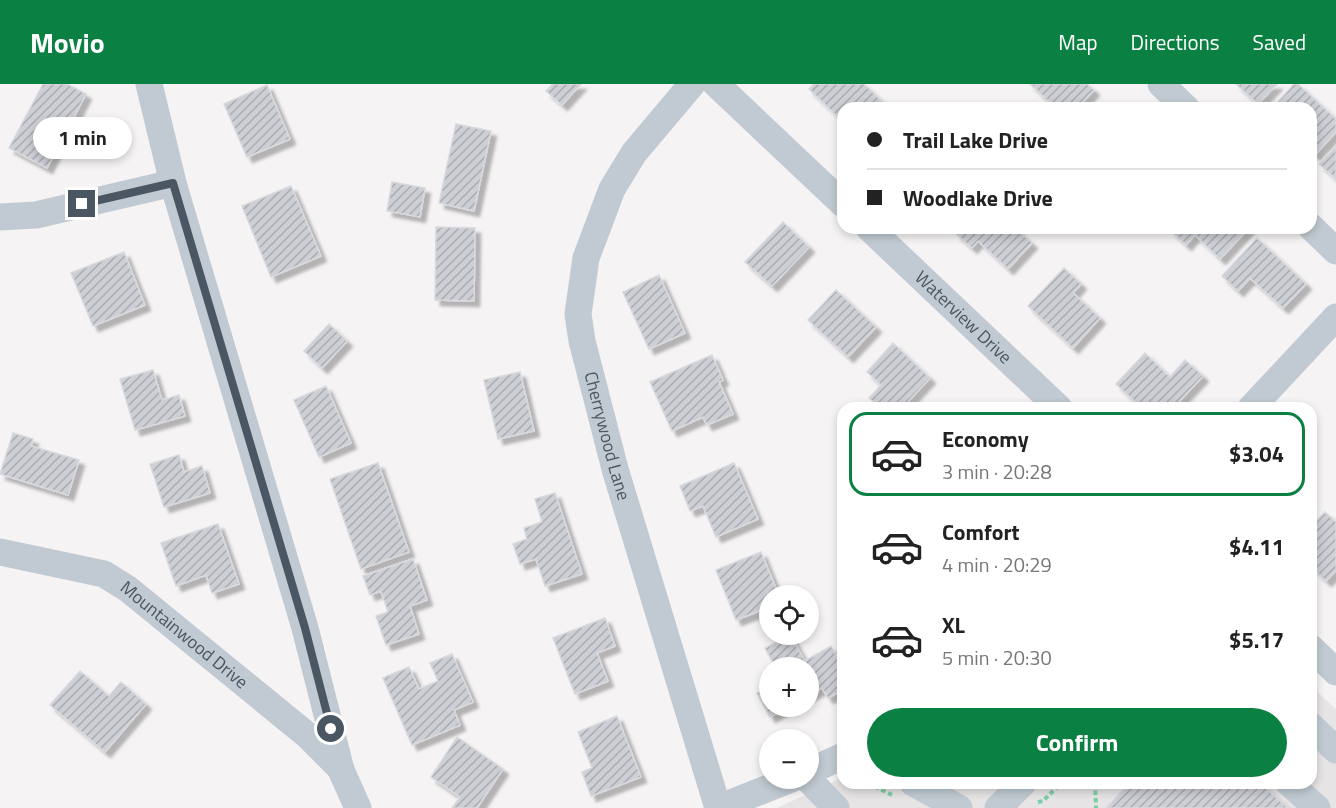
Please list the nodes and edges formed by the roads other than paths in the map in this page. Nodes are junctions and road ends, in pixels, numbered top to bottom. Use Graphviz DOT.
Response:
graph roads {
  1 [pos="149,84"];
  2 [pos="692,84"];
  3 [pos="716,84"];
  4 [pos="1161,84"];
  5 [pos="1180,102"];
  6 [pos="173,183"];
  7 [pos="837,198"];
  8 [pos="0,217"];
  9 [pos="1317,233"];
  10 [pos="874,234"];
  11 [pos="1336,251"];
  12 [pos="1336,318"];
  13 [pos="1053,402"];
  14 [pos="1257,402"];
  15 [pos="0,552"];
  16 [pos="1317,654"];
  17 [pos="1336,672"];
  18 [pos="1317,732"];
  19 [pos="1336,750"];
  20 [pos="837,759"];
  21 [pos="819,767"];
  22 [pos="341,770"];
  23 [pos="766,789"];
  24 [pos="818,789"];
  25 [pos="924,789"];
  26 [pos="1296,789"];
  27 [pos="1029,793"];
  28 [pos="358,808"];
  29 [pos="718,808"];
  30 [pos="836,808"];
  31 [pos="959,808"];
  32 [pos="998,808"];
  33 [pos="1317,808"];
  1 -- 6 [label="street"];
  2 -- 29 [label="street, Cherrywood Lane"];
  3 -- 7 [label="street"];
  4 -- 5 [label="street"];
  6 -- 8 [label="street"];
  6 -- 22 [label="street"];
  9 -- 11 [label="street"];
  10 -- 13 [label="street, Waterview Drive"];
  12 -- 14 [label="street"];
  15 -- 22 [label="street, Mountainwood Drive"];
  16 -- 17 [label="street"];
  18 -- 19 [label="street"];
  20 -- 21 [label="street"];
  22 -- 28 [label="street"];
  23 -- 29 [label="street"];
  24 -- 30 [label="street"];
  25 -- 31 [label="street"];
  26 -- 33 [label="street"];
  27 -- 32 [label="street"];
}
